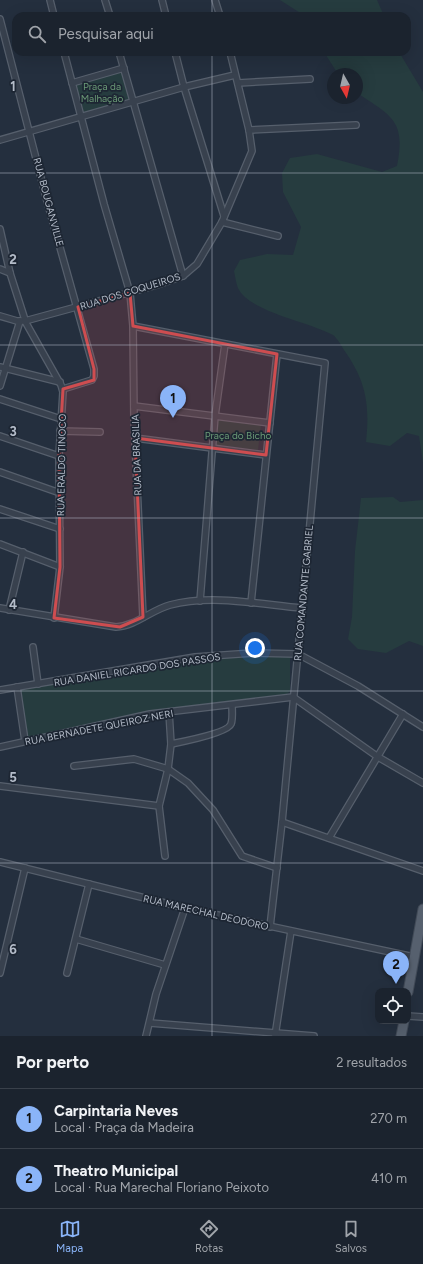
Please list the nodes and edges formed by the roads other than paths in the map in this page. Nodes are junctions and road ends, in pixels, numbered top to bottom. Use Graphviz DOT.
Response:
graph roads {
  1 [pos="50,0"];
  2 [pos="105,0"];
  3 [pos="162,0"];
  4 [pos="215,0"];
  5 [pos="53,12"];
  6 [pos="109,12"];
  7 [pos="165,12"];
  8 [pos="219,12"];
  9 [pos="0,19"];
  10 [pos="65,56"];
  11 [pos="120,56"];
  12 [pos="176,56"];
  13 [pos="231,56"];
  14 [pos="124,68"];
  15 [pos="235,75"];
  16 [pos="310,79"];
  17 [pos="72,83"];
  18 [pos="238,83"];
  19 [pos="184,87"];
  20 [pos="133,102"];
  21 [pos="81,118"];
  22 [pos="356,125"];
  23 [pos="249,130"];
  24 [pos="30,132"];
  25 [pos="0,140"];
  26 [pos="223,219"];
  27 [pos="0,230"];
  28 [pos="278,236"];
  29 [pos="0,269"];
  30 [pos="10,273"];
  31 [pos="183,276"];
  32 [pos="130,293"];
  33 [pos="78,307"];
  34 [pos="0,316"];
  35 [pos="23,321"];
  36 [pos="133,326"];
  37 [pos="225,344"];
  38 [pos="277,354"];
  39 [pos="3,368"];
  40 [pos="60,382"];
  41 [pos="0,386"];
  42 [pos="63,389"];
  43 [pos="0,399"];
  44 [pos="134,406"];
  45 [pos="215,416"];
  46 [pos="61,419"];
  47 [pos="270,423"];
  48 [pos="60,430"];
  49 [pos="100,432"];
  50 [pos="0,436"];
  51 [pos="135,438"];
  52 [pos="212,448"];
  53 [pos="266,455"];
  54 [pos="59,456"];
  55 [pos="0,472"];
  56 [pos="60,492"];
  57 [pos="0,509"];
  58 [pos="60,529"];
  59 [pos="0,544"];
  60 [pos="23,552"];
  61 [pos="60,567"];
  62 [pos="200,600"];
  63 [pos="251,603"];
  64 [pos="0,608"];
  65 [pos="302,608"];
  66 [pos="9,610"];
  67 [pos="143,617"];
  68 [pos="54,618"];
  69 [pos="33,647"];
  70 [pos="298,654"];
  71 [pos="38,684"];
  72 [pos="17,687"];
  73 [pos="0,690"];
  74 [pos="293,697"];
  75 [pos="232,705"];
  76 [pos="169,712"];
  77 [pos="403,714"];
  78 [pos="423,727"];
  79 [pos="25,741"];
  80 [pos="171,744"];
  81 [pos="0,746"];
  82 [pos="378,757"];
  83 [pos="74,766"];
  84 [pos="168,769"];
  85 [pos="423,783"];
  86 [pos="0,786"];
  87 [pos="159,806"];
  88 [pos="282,822"];
  89 [pos="329,838"];
  90 [pos="164,856"];
  91 [pos="0,862"];
  92 [pos="25,868"];
  93 [pos="277,868"];
  94 [pos="423,871"];
  95 [pos="89,884"];
  96 [pos="185,908"];
  97 [pos="423,910"];
  98 [pos="270,926"];
  99 [pos="291,931"];
  100 [pos="76,939"];
  101 [pos="418,958"];
  102 [pos="165,965"];
  103 [pos="0,973"];
  104 [pos="67,974"];
  105 [pos="409,988"];
  106 [pos="411,1016"];
  107 [pos="423,1017"];
  108 [pos="150,1023"];
  109 [pos="403,1024"];
  110 [pos="276,1034"];
  111 [pos="146,1036"];
  112 [pos="314,1036"];
  113 [pos="401,1036"];
  1 -- 5 [label="street"];
  2 -- 6 [label="street"];
  3 -- 7 [label="street"];
  4 -- 8 [label="street"];
  9 -- 24 [label="street, RUA BOUGANVILLE"];
  10 -- 17 [label="street, RUA DA BRASILIA"];
  11 -- 14 [label="street"];
  12 -- 19 [label="street"];
  13 -- 15 [label="street, RUA DOS COQUEIROS"];
  14 -- 17 [label="street"];
  14 -- 20 [label="street"];
  15 -- 18 [label="street, RUA DOS COQUEIROS"];
  15 -- 19 [label="street"];
  16 -- 18 [label="street"];
  17 -- 21 [label="street, RUA DA BRASILIA"];
  18 -- 23 [label="street, RUA DOS COQUEIROS"];
  19 -- 20 [label="street"];
  19 -- 26 [label="street"];
  20 -- 21 [label="street"];
  20 -- 31 [label="street"];
  21 -- 24 [label="street"];
  21 -- 32 [label="street, RUA DA BRASILIA"];
  22 -- 23 [label="street"];
  23 -- 26 [label="street, RUA DOS COQUEIROS"];
  24 -- 25 [label="street"];
  24 -- 33 [label="street, RUA BOUGANVILLE"];
  26 -- 28 [label="street"];
  26 -- 31 [label="street, RUA DOS COQUEIROS"];
  27 -- 30 [label="street, RUA ERALDO TINOCO"];
  29 -- 30 [label="street"];
  30 -- 35 [label="street, RUA ERALDO TINOCO"];
  31 -- 32 [label="street, RUA DOS COQUEIROS"];
  32 -- 33 [label="street, RUA DOS COQUEIROS"];
  32 -- 36 [label="street, RUA DA BRASILIA"];
  33 -- 35 [label="street, RUA DOS COQUEIROS"];
  33 -- 42 [label="street, RUA BOUGANVILLE"];
  34 -- 35 [label="street"];
  35 -- 39 [label="street"];
  35 -- 40 [label="street, RUA ERALDO TINOCO"];
  36 -- 37 [label="street"];
  36 -- 44 [label="street, RUA DA BRASILIA"];
  37 -- 38 [label="street"];
  37 -- 45 [label="street"];
  38 -- 47 [label="street"];
  38 -- 65 [label="street, RUA COMANDANTE GABRIEL"];
  39 -- 40 [label="street"];
  39 -- 41 [label="street"];
  40 -- 42 [label="street, RUA ERALDO TINOCO"];
  42 -- 46 [label="street, RUA ERALDO TINOCO"];
  43 -- 46 [label="street"];
  44 -- 45 [label="street"];
  44 -- 51 [label="street, RUA DA BRASILIA"];
  45 -- 47 [label="street"];
  45 -- 52 [label="street"];
  46 -- 48 [label="street, RUA ERALDO TINOCO"];
  47 -- 53 [label="street"];
  48 -- 49 [label="street"];
  48 -- 54 [label="street, RUA ERALDO TINOCO"];
  50 -- 54 [label="street"];
  51 -- 52 [label="street"];
  51 -- 67 [label="street, RUA DA BRASILIA"];
  52 -- 53 [label="street"];
  52 -- 62 [label="street"];
  53 -- 63 [label="street"];
  54 -- 56 [label="street, RUA ERALDO TINOCO"];
  55 -- 56 [label="street"];
  56 -- 58 [label="street, RUA ERALDO TINOCO"];
  57 -- 58 [label="street"];
  58 -- 61 [label="street, RUA ERALDO TINOCO"];
  59 -- 60 [label="street"];
  60 -- 61 [label="street"];
  60 -- 66 [label="street"];
  61 -- 68 [label="street, RUA ERALDO TINOCO"];
  62 -- 63 [label="street"];
  62 -- 67 [label="street"];
  63 -- 65 [label="street"];
  64 -- 66 [label="street"];
  65 -- 70 [label="street, RUA COMANDANTE GABRIEL"];
  66 -- 68 [label="street"];
  67 -- 68 [label="street"];
  69 -- 71 [label="street"];
  70 -- 71 [label="street, RUA DANIEL RICARDO DOS PASSOS"];
  70 -- 74 [label="street, RUA COMANDANTE GABRIEL"];
  70 -- 77 [label="street"];
  71 -- 72 [label="street, RUA DANIEL RICARDO DOS PASSOS"];
  72 -- 73 [label="street, RUA DANIEL RICARDO DOS PASSOS"];
  72 -- 79 [label="street"];
  74 -- 75 [label="street, RUA BERNADETE QUEIROZ NERI"];
  74 -- 82 [label="street"];
  74 -- 88 [label="street, RUA COMANDANTE GABRIEL"];
  75 -- 76 [label="street, RUA BERNADETE QUEIROZ NERI"];
  75 -- 80 [label="street"];
  76 -- 79 [label="street, RUA BERNADETE QUEIROZ NERI"];
  76 -- 80 [label="street"];
  77 -- 78 [label="street"];
  77 -- 82 [label="street"];
  79 -- 81 [label="street, RUA BERNADETE QUEIROZ NERI"];
  80 -- 84 [label="street"];
  82 -- 85 [label="street"];
  82 -- 89 [label="street"];
  83 -- 84 [label="street"];
  84 -- 87 [label="street"];
  84 -- 93 [label="street"];
  86 -- 87 [label="street"];
  87 -- 90 [label="street"];
  88 -- 89 [label="street"];
  88 -- 93 [label="street, RUA COMANDANTE GABRIEL"];
  89 -- 94 [label="street"];
  91 -- 92 [label="street, RUA MARECHAL DEODORO"];
  92 -- 95 [label="street, RUA MARECHAL DEODORO"];
  92 -- 103 [label="street"];
  93 -- 98 [label="street, RUA COMANDANTE GABRIEL"];
  95 -- 96 [label="street, RUA MARECHAL DEODORO"];
  95 -- 100 [label="street"];
  96 -- 98 [label="street, RUA MARECHAL DEODORO"];
  96 -- 102 [label="street"];
  97 -- 101 [label="main road"];
  98 -- 99 [label="street, RUA MARECHAL DEODORO"];
  99 -- 101 [label="street, RUA MARECHAL DEODORO"];
  99 -- 110 [label="street"];
  100 -- 102 [label="street"];
  100 -- 104 [label="street"];
  101 -- 105 [label="main road"];
  102 -- 108 [label="street"];
  106 -- 107 [label="street"];
  108 -- 110 [label="street"];
  108 -- 111 [label="street"];
  109 -- 113 [label="main road"];
  110 -- 112 [label="street"];
}
